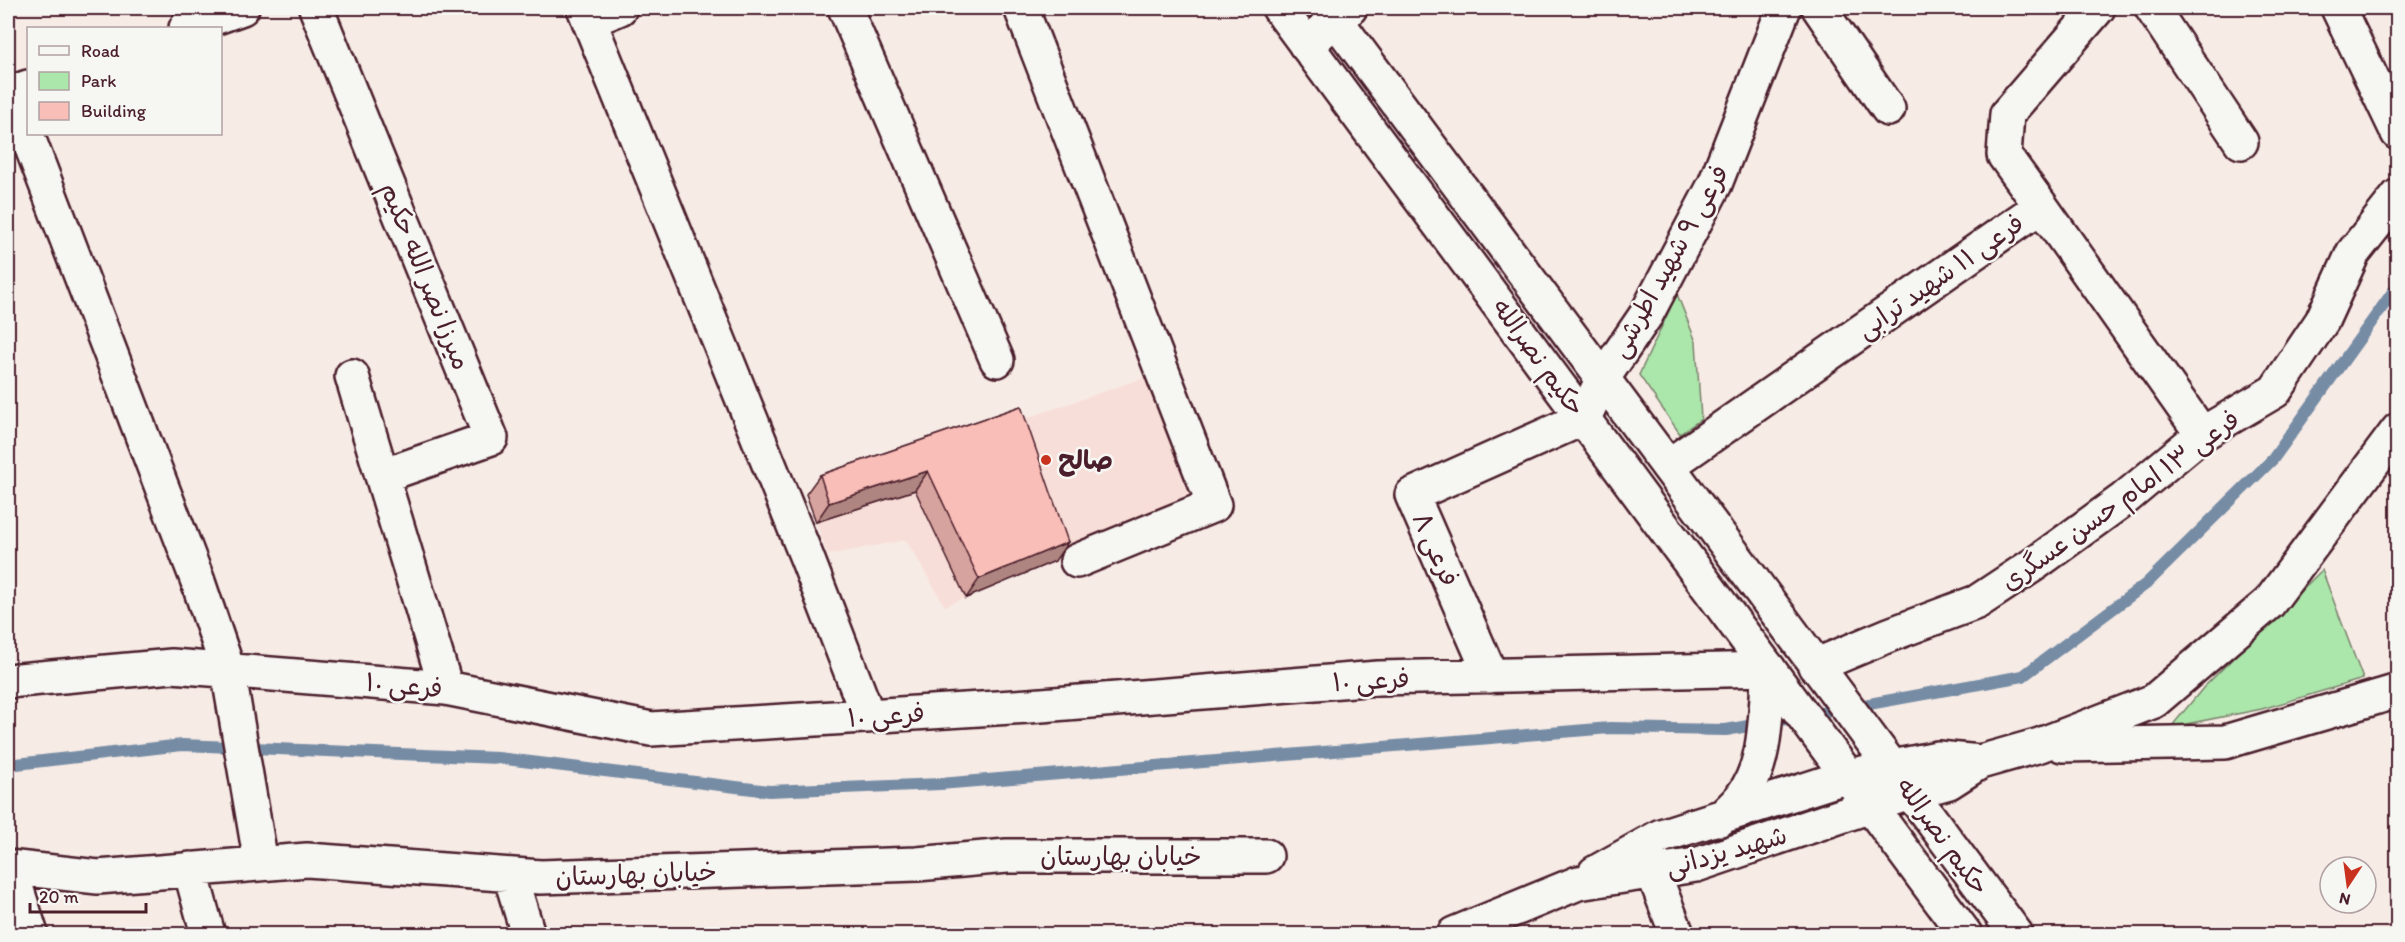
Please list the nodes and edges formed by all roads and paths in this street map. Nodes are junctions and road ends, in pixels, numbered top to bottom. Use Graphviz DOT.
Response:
graph roads {
  1 [pos="242,8"];
  2 [pos="316,8"];
  3 [pos="620,8"];
  4 [pos="845,8"];
  5 [pos="1021,8"];
  6 [pos="1279,8"];
  7 [pos="1784,8"];
  8 [pos="1819,8"];
  9 [pos="2098,8"];
  10 [pos="2152,8"];
  11 [pos="2338,8"];
  12 [pos="1338,12"];
  13 [pos="586,14"];
  14 [pos="189,27"];
  15 [pos="1306,45"];
  16 [pos="27,87"];
  17 [pos="1888,109"];
  18 [pos="2397,133"];
  19 [pos="27,135"];
  20 [pos="27,135"];
  21 [pos="2241,142"];
  22 [pos="2397,196"];
  23 [pos="2041,206"];
  24 [pos="997,360"];
  25 [pos="352,376"];
  26 [pos="1603,378"];
  27 [pos="1584,418"];
  28 [pos="2397,430"];
  29 [pos="2202,434"];
  30 [pos="1668,466"];
  31 [pos="382,476"];
  32 [pos="1077,561"];
  33 [pos="1815,666"];
  34 [pos="1769,669"];
  35 [pos="1491,676"];
  36 [pos="8,681"];
  37 [pos="230,681"];
  38 [pos="446,688"];
  39 [pos="2397,691"];
  40 [pos="868,716"];
  41 [pos="2040,745"];
  42 [pos="1980,762"];
  43 [pos="1891,766"];
  44 [pos="1848,776"];
  45 [pos="1909,793"];
  46 [pos="1871,807"];
  47 [pos="1720,819"];
  48 [pos="1266,856"];
  49 [pos="261,863"];
  50 [pos="9,867"];
  51 [pos="190,869"];
  52 [pos="1653,872"];
  53 [pos="510,875"];
  54 [pos="1578,883"];
  55 [pos="31,934"];
  56 [pos="208,934"];
  57 [pos="528,934"];
  58 [pos="1454,934"];
  59 [pos="1677,934"];
  60 [pos="1965,934"];
  61 [pos="2016,934"];
  1 -- 14 [label="street"];
  2 -- 31 [label="street, میرزا نصر الله حکیم"];
  3 -- 13 [label="street"];
  4 -- 24 [label="street"];
  5 -- 32 [label="street"];
  6 -- 15 [label="street, حکیم نصرالله"];
  7 -- 26 [label="street, فرعی ۹ شهید اطرشی"];
  8 -- 17 [label="street"];
  9 -- 23 [label="street, فرعی ۱۱ شهید ترابی"];
  10 -- 21 [label="street"];
  11 -- 18 [label="street"];
  12 -- 15 [label="street"];
  12 -- 26 [label="street, حکیم نصرالله"];
  13 -- 40 [label="street"];
  15 -- 27 [label="street, حکیم نصرالله"];
  16 -- 20 [label="street"];
  19 -- 37 [label="street"];
  22 -- 29 [label="street, فرعی ۱۳ امام حسن عسگری"];
  23 -- 29 [label="street"];
  23 -- 30 [label="street, فرعی ۱۱ شهید ترابی"];
  25 -- 31 [label="street"];
  26 -- 27 [label="street, فرعی ۹ شهید اطرشی"];
  26 -- 30 [label="street, حکیم نصرالله"];
  27 -- 34 [label="street, حکیم نصرالله"];
  27 -- 35 [label="street, فرعی ۸"];
  28 -- 41 [label="street"];
  29 -- 33 [label="street, فرعی ۱۳ امام حسن عسگری"];
  30 -- 33 [label="street, حکیم نصرالله"];
  31 -- 38 [label="street"];
  33 -- 43 [label="street, حکیم نصرالله"];
  34 -- 35 [label="street, فرعی ۱۰"];
  34 -- 44 [label="street, حکیم نصرالله"];
  34 -- 47 [label="street"];
  35 -- 40 [label="street, فرعی ۱۰"];
  36 -- 37 [label="street, فرعی ۱۰"];
  37 -- 38 [label="street, فرعی ۱۰"];
  37 -- 49 [label="street"];
  38 -- 40 [label="street, فرعی ۱۰"];
  39 -- 41 [label="street"];
  41 -- 42 [label="street"];
  42 -- 43 [label="street"];
  42 -- 45 [label="street, شهید یزدانی"];
  43 -- 44 [label="street"];
  43 -- 45 [label="street, حکیم نصرالله"];
  44 -- 46 [label="street, حکیم نصرالله"];
  44 -- 47 [label="street"];
  45 -- 46 [label="street, شهید یزدانی"];
  45 -- 61 [label="street, حکیم نصرالله"];
  46 -- 52 [label="street, شهید یزدانی"];
  46 -- 60 [label="street, حکیم نصرالله"];
  47 -- 54 [label="street"];
  48 -- 53 [label="street, خیابان بهارستان"];
  49 -- 51 [label="street, خیابان بهارستان"];
  49 -- 53 [label="street, خیابان بهارستان"];
  50 -- 51 [label="street, خیابان بهارستان"];
  50 -- 55 [label="street"];
  51 -- 56 [label="street"];
  52 -- 54 [label="street, شهید یزدانی"];
  52 -- 59 [label="street"];
  53 -- 57 [label="street"];
  54 -- 58 [label="street"];
}
